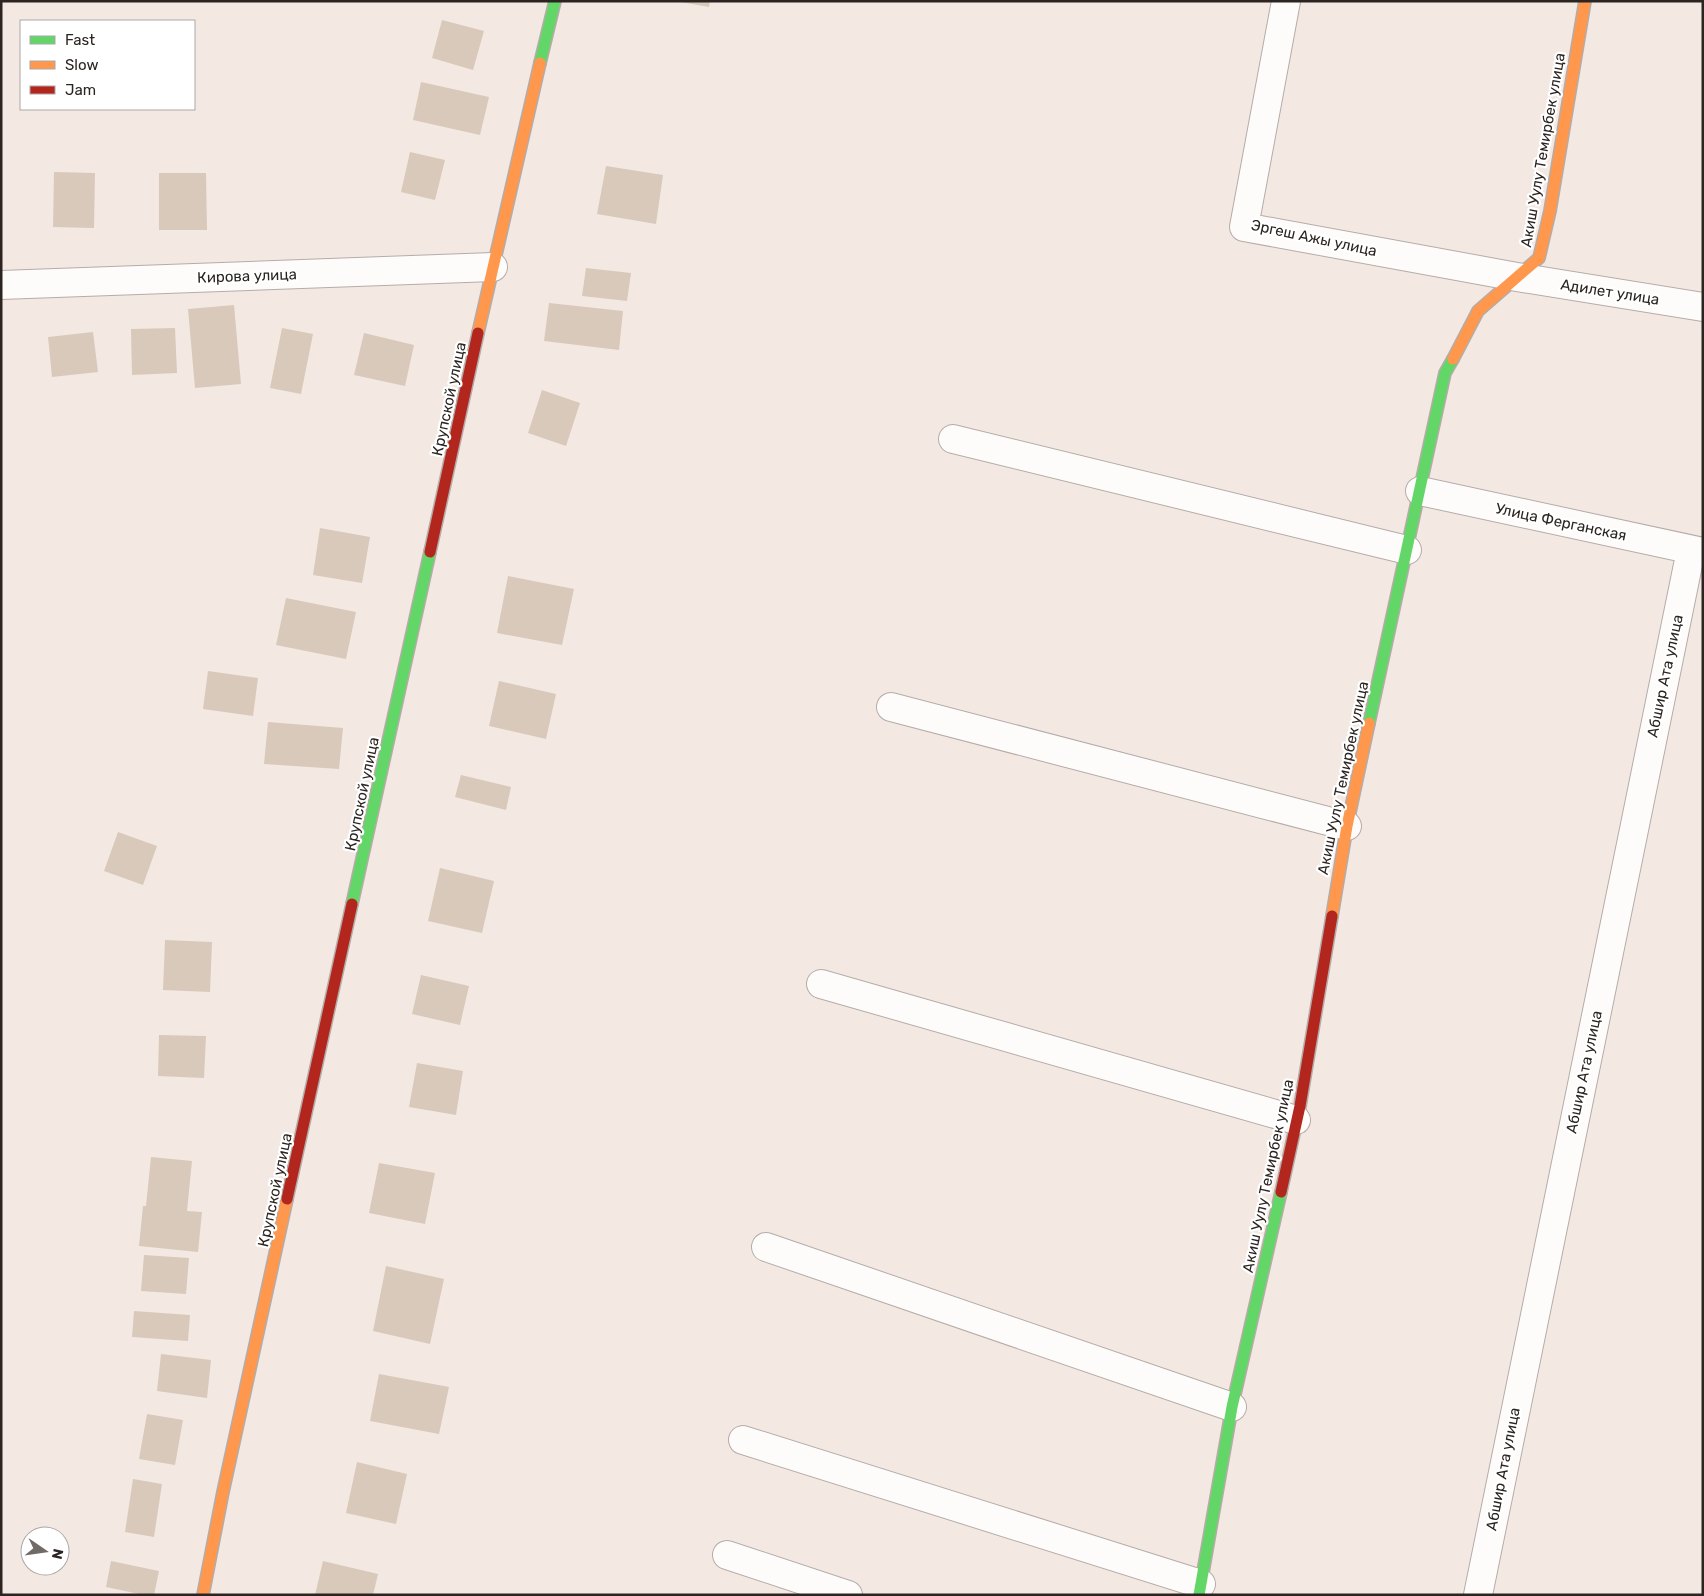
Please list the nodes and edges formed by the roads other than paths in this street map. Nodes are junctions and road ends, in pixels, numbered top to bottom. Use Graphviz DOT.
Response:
graph roads {
  1 [pos="556,1"];
  2 [pos="1286,1"];
  3 [pos="1585,1"];
  4 [pos="494,267"];
  5 [pos="1517,277"];
  6 [pos="1,284"];
  7 [pos="1703,307"];
  8 [pos="953,439"];
  9 [pos="1420,491"];
  10 [pos="1408,550"];
  11 [pos="1697,551"];
  12 [pos="891,707"];
  13 [pos="1347,826"];
  14 [pos="821,984"];
  15 [pos="1296,1120"];
  16 [pos="766,1247"];
  17 [pos="1232,1406"];
  18 [pos="743,1440"];
  19 [pos="727,1555"];
  20 [pos="1200,1589"];
  21 [pos="203,1595"];
  22 [pos="848,1595"];
  23 [pos="1478,1595"];
  1 -- 4 [label="street, Крупской улица"];
  2 -- 5 [label="street, Эргеш Ажы улица"];
  3 -- 5 [label="street, Акиш Уулу Темирбек улица"];
  4 -- 6 [label="street, Кирова улица"];
  4 -- 21 [label="street, Крупской улица"];
  5 -- 7 [label="street, Адилет улица"];
  5 -- 9 [label="street, Акиш Уулу Темирбек улица"];
  8 -- 10 [label="street"];
  9 -- 10 [label="street, Акиш Уулу Темирбек улица"];
  9 -- 11 [label="street, Улица Ферганская"];
  10 -- 13 [label="street, Акиш Уулу Темирбек улица"];
  11 -- 23 [label="street, Абшир Ата улица"];
  12 -- 13 [label="street"];
  13 -- 15 [label="street, Акиш Уулу Темирбек улица"];
  14 -- 15 [label="street"];
  15 -- 17 [label="street, Акиш Уулу Темирбек улица"];
  16 -- 17 [label="street"];
  17 -- 20 [label="street, Акиш Уулу Темирбек улица"];
  18 -- 20 [label="street"];
  19 -- 22 [label="street"];
}
